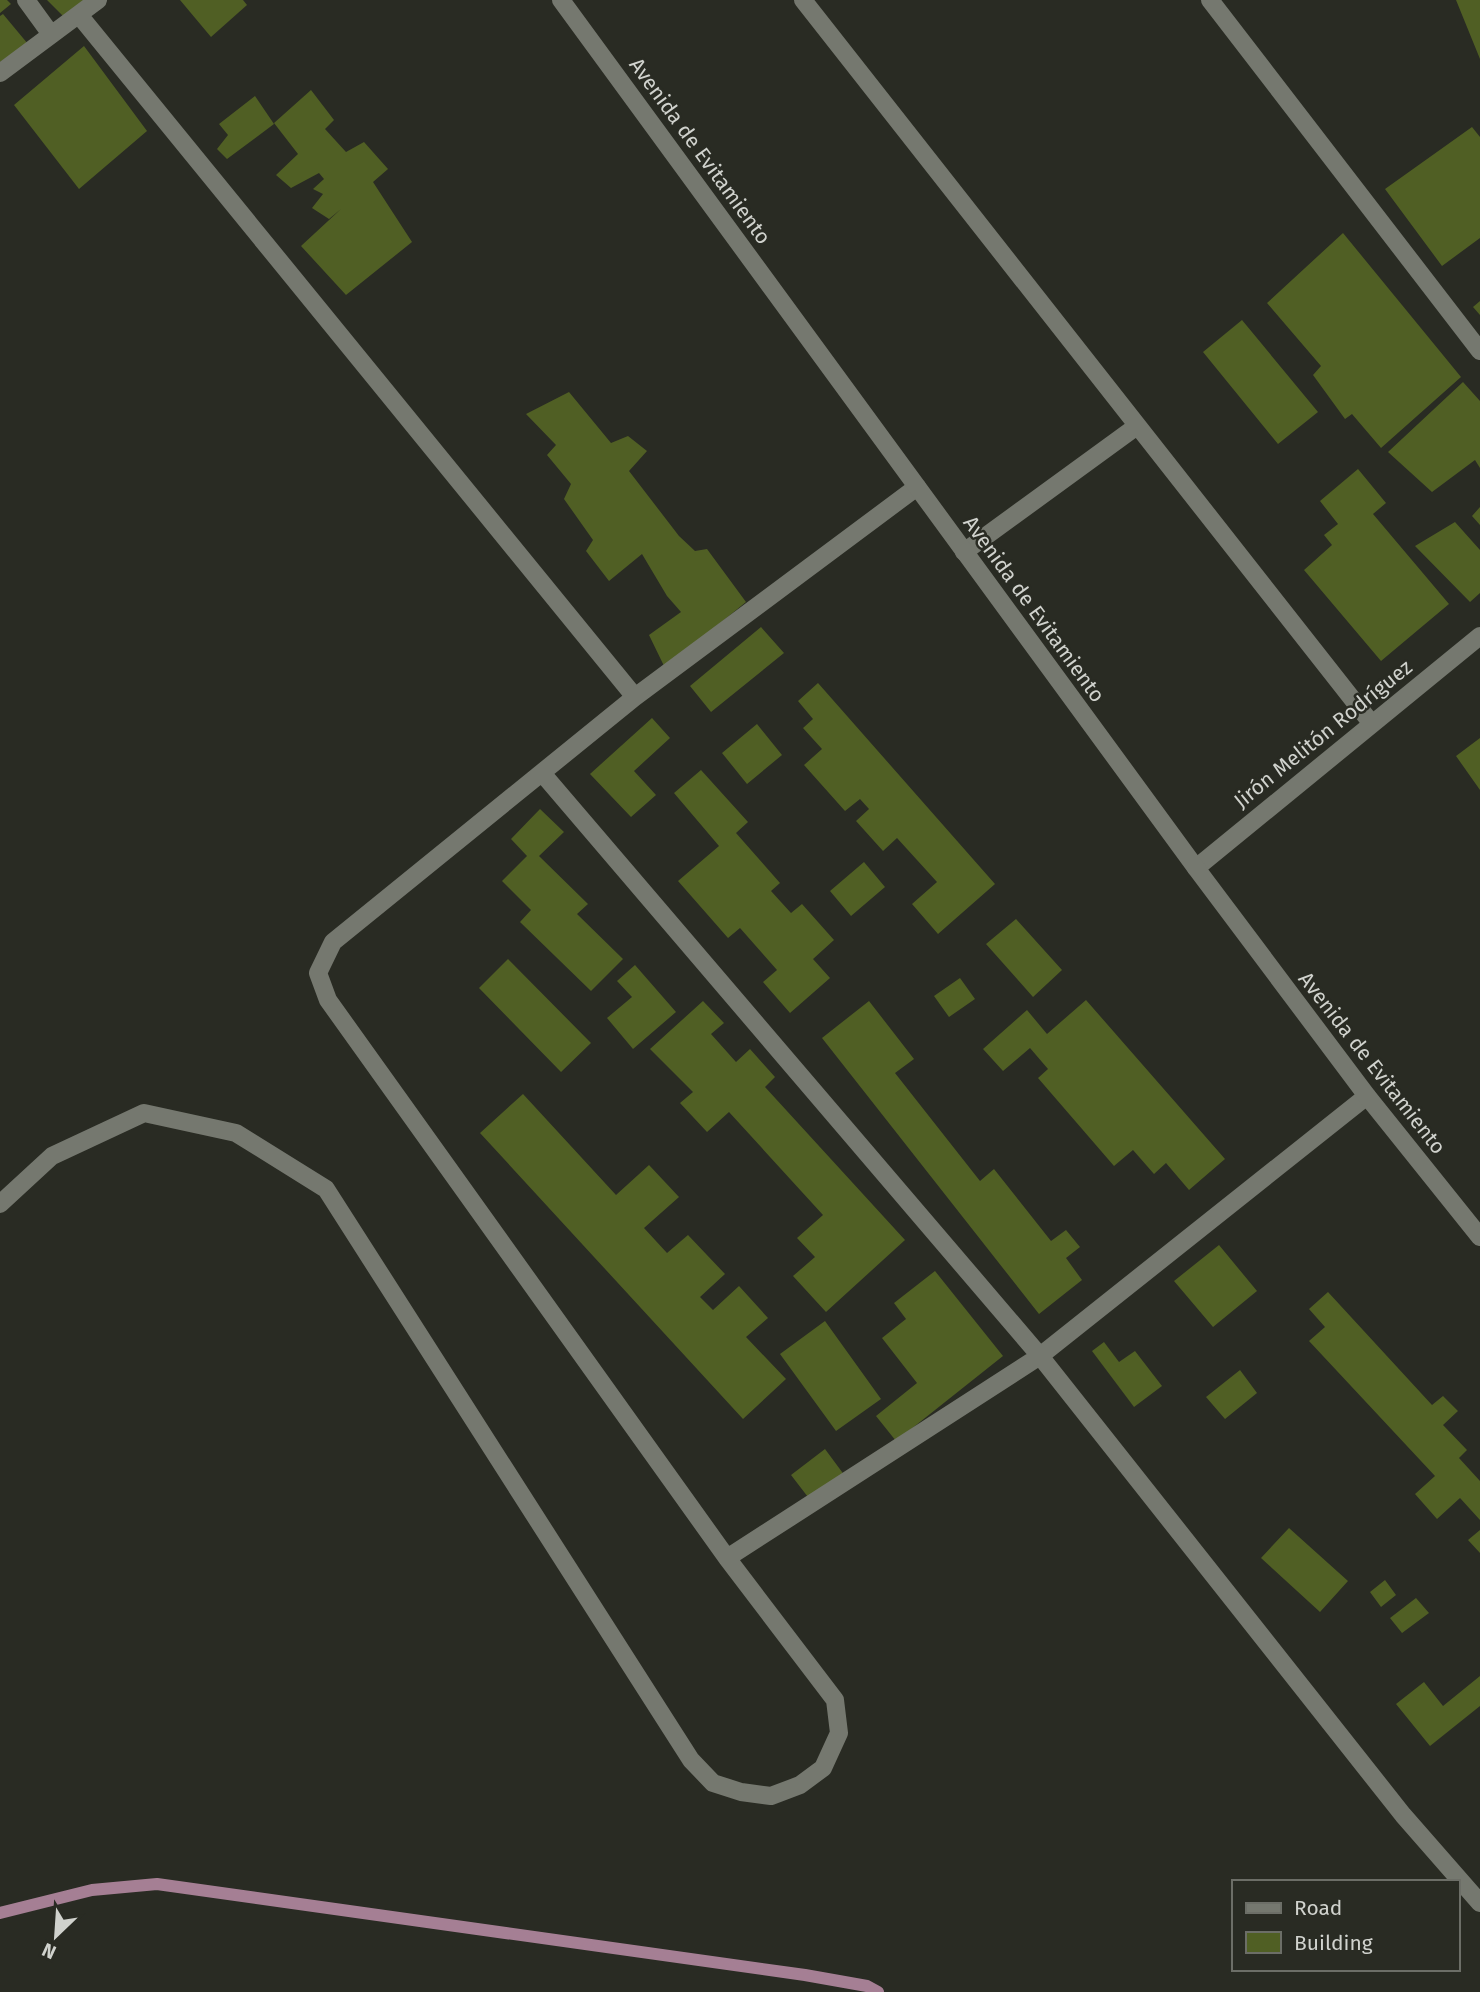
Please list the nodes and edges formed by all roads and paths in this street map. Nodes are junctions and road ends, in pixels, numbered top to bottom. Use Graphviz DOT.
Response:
graph roads {
  1 [pos="26,0"];
  2 [pos="98,0"];
  3 [pos="561,0"];
  4 [pos="803,0"];
  5 [pos="1210,0"];
  6 [pos="79,15"];
  7 [pos="51,33"];
  8 [pos="0,73"];
  9 [pos="1480,351"];
  10 [pos="1137,426"];
  11 [pos="917,487"];
  12 [pos="964,552"];
  13 [pos="1480,636"];
  14 [pos="635,697"];
  15 [pos="1372,724"];
  16 [pos="542,773"];
  17 [pos="1196,868"];
  18 [pos="1367,1097"];
  19 [pos="0,1203"];
  20 [pos="1480,1237"];
  21 [pos="1040,1356"];
  22 [pos="727,1558"];
  23 [pos="1480,1903"];
  1 -- 7 [label="street"];
  2 -- 6 [label="street"];
  3 -- 11 [label="street, Avenida de Evitamiento"];
  4 -- 10 [label="street"];
  5 -- 9 [label="street"];
  6 -- 7 [label="street"];
  6 -- 14 [label="street"];
  7 -- 8 [label="street"];
  10 -- 12 [label="street"];
  10 -- 15 [label="street"];
  11 -- 12 [label="street, Avenida de Evitamiento"];
  11 -- 14 [label="street"];
  12 -- 17 [label="street, Avenida de Evitamiento"];
  13 -- 15 [label="street, Jirón Melitón Rodríguez"];
  14 -- 16 [label="street"];
  15 -- 17 [label="street, Jirón Melitón Rodríguez"];
  16 -- 21 [label="street"];
  16 -- 22 [label="street"];
  17 -- 18 [label="street, Avenida de Evitamiento"];
  18 -- 20 [label="street, Avenida de Evitamiento"];
  18 -- 21 [label="street"];
  19 -- 22 [label="street"];
  21 -- 22 [label="street"];
  21 -- 23 [label="street"];
}
